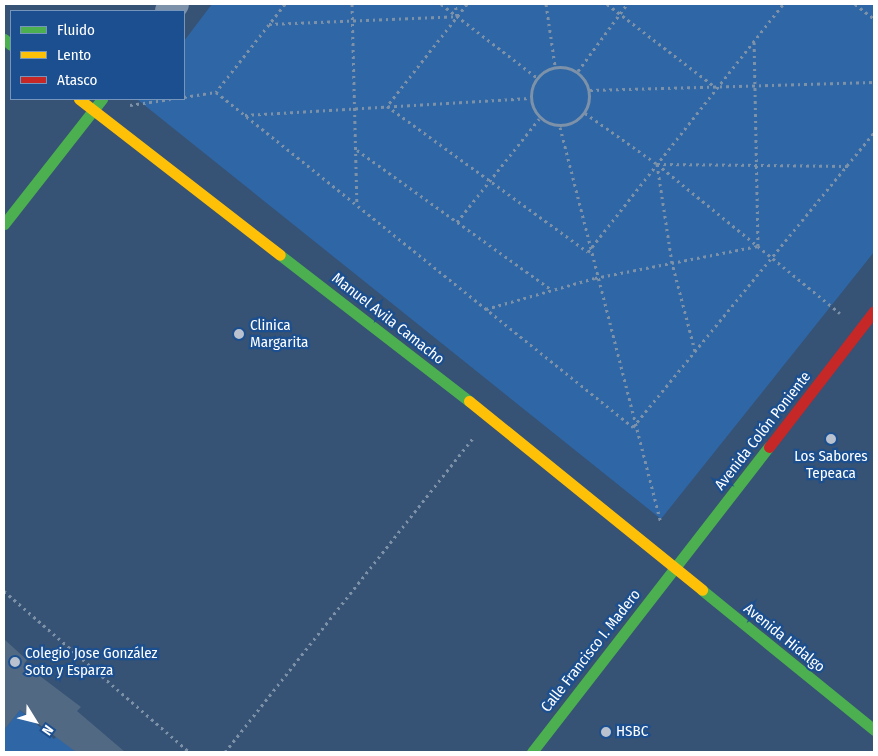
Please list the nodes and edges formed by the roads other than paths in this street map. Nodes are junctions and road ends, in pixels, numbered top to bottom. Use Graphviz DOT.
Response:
graph roads {
  1 [pos="80,100"];
  2 [pos="101,100"];
  3 [pos="93,110"];
  4 [pos="4,224"];
  5 [pos="874,312"];
  6 [pos="675,569"];
  7 [pos="874,730"];
  8 [pos="532,752"];
  1 -- 3 [label="main road, Manuel Avila Camacho"];
  2 -- 3 [label="main road"];
  3 -- 4 [label="main road"];
  3 -- 6 [label="main road, Manuel Avila Camacho"];
  5 -- 6 [label="main road, Avenida Colón Poniente"];
  6 -- 7 [label="main road, Avenida Hidalgo"];
  6 -- 8 [label="main road, Calle Francisco I. Madero"];
}
